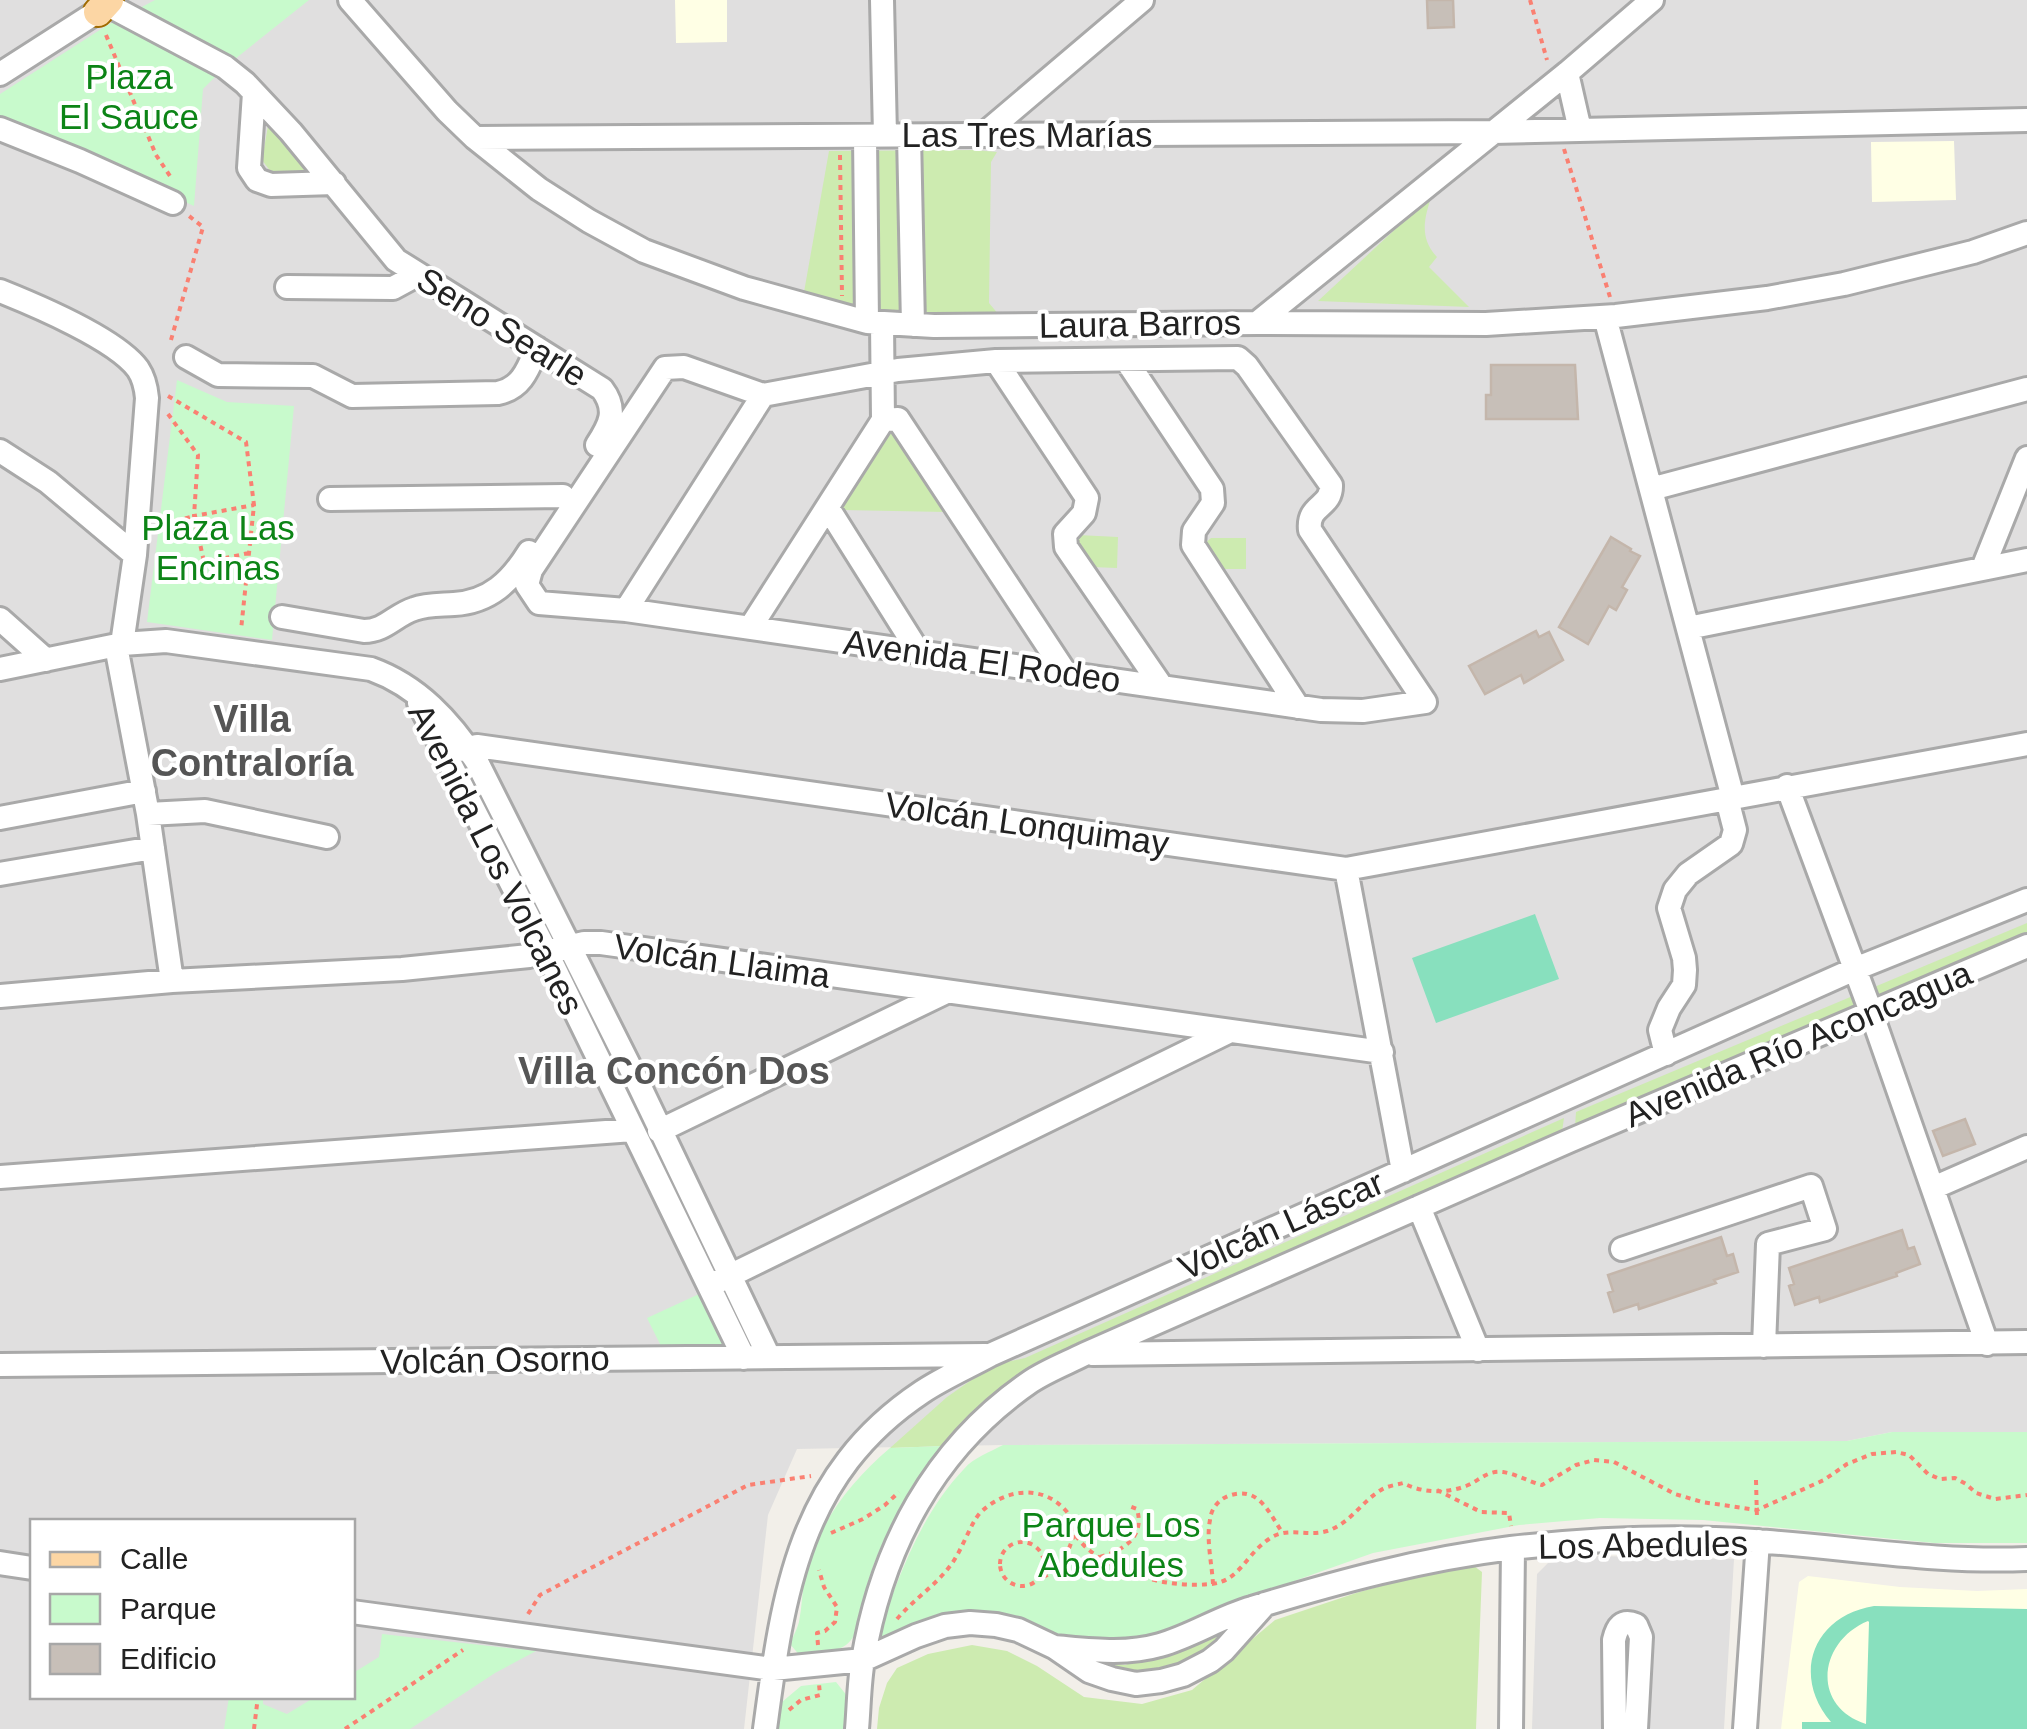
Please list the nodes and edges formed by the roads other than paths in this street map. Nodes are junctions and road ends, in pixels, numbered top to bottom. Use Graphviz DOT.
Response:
graph roads {
  1 [pos="350,0"];
  2 [pos="882,0"];
  3 [pos="1142,0"];
  4 [pos="1652,0"];
  5 [pos="108,4"];
  6 [pos="0,74"];
  7 [pos="1560,78"];
  8 [pos="254,94"];
  9 [pos="2027,120"];
  10 [pos="0,129"];
  11 [pos="1569,131"];
  12 [pos="1493,132"];
  13 [pos="983,135"];
  14 [pos="875,136"];
  15 [pos="909,136"];
  16 [pos="474,138"];
  17 [pos="334,183"];
  18 [pos="172,203"];
  19 [pos="2027,233"];
  20 [pos="418,274"];
  21 [pos="286,287"];
  22 [pos="0,291"];
  23 [pos="1610,317"];
  24 [pos="1257,323"];
  25 [pos="890,324"];
  26 [pos="537,348"];
  27 [pos="177,354"];
  28 [pos="1126,360"];
  29 [pos="996,361"];
  30 [pos="890,372"];
  31 [pos="2027,390"];
  32 [pos="763,395"];
  33 [pos="891,419"];
  34 [pos="0,452"];
  35 [pos="2027,458"];
  36 [pos="1650,490"];
  37 [pos="563,496"];
  38 [pos="330,499"];
  39 [pos="828,508"];
  40 [pos="2027,560"];
  41 [pos="133,566"];
  42 [pos="1983,568"];
  43 [pos="626,610"];
  44 [pos="282,618"];
  45 [pos="0,619"];
  46 [pos="750,628"];
  47 [pos="1688,628"];
  48 [pos="119,645"];
  49 [pos="918,652"];
  50 [pos="46,660"];
  51 [pos="0,669"];
  52 [pos="1065,672"];
  53 [pos="1162,687"];
  54 [pos="1298,707"];
  55 [pos="2027,744"];
  56 [pos="456,750"];
  57 [pos="1786,786"];
  58 [pos="1730,799"];
  59 [pos="146,803"];
  60 [pos="0,818"];
  61 [pos="328,837"];
  62 [pos="153,848"];
  63 [pos="1346,869"];
  64 [pos="0,874"];
  65 [pos="2027,900"];
  66 [pos="2027,946"];
  67 [pos="558,950"];
  68 [pos="1856,969"];
  69 [pos="172,982"];
  70 [pos="944,993"];
  71 [pos="0,996"];
  72 [pos="1871,1012"];
  73 [pos="1228,1032"];
  74 [pos="1382,1052"];
  75 [pos="1666,1054"];
  76 [pos="1572,1096"];
  77 [pos="633,1130"];
  78 [pos="659,1131"];
  79 [pos="1569,1141"];
  80 [pos="2027,1147"];
  81 [pos="1403,1171"];
  82 [pos="0,1177"];
  83 [pos="1933,1188"];
  84 [pos="1418,1207"];
  85 [pos="1622,1249"];
  86 [pos="719,1281"];
  87 [pos="2027,1342"];
  88 [pos="1987,1344"];
  89 [pos="1764,1346"];
  90 [pos="1478,1350"];
  91 [pos="1085,1354"];
  92 [pos="990,1355"];
  93 [pos="770,1357"];
  94 [pos="744,1358"];
  95 [pos="0,1365"];
  96 [pos="1758,1541"];
  97 [pos="1513,1548"];
  98 [pos="2027,1559"];
  99 [pos="0,1563"];
  100 [pos="30,1568"];
  101 [pos="1265,1604"];
  102 [pos="355,1612"];
  103 [pos="1054,1647"];
  104 [pos="872,1656"];
  105 [pos="773,1669"];
  106 [pos="765,1729"];
  107 [pos="857,1729"];
  108 [pos="1511,1729"];
  109 [pos="1615,1729"];
  110 [pos="1636,1729"];
  111 [pos="1745,1729"];
  1 -- 16 [label="street, Laura Barros"];
  2 -- 14 [label="street"];
  3 -- 13 [label="street"];
  4 -- 7 [label="street"];
  5 -- 6 [label="street"];
  5 -- 8 [label="street, Seno Searle"];
  7 -- 11 [label="street"];
  7 -- 12 [label="street"];
  8 -- 17 [label="street, Seno Searle"];
  8 -- 17 [label="street"];
  9 -- 11 [label="street, Las Tres Marías"];
  10 -- 18 [label="street"];
  11 -- 12 [label="street, Las Tres Marías"];
  12 -- 13 [label="street, Las Tres Marías"];
  12 -- 24 [label="street"];
  13 -- 15 [label="street, Las Tres Marías"];
  14 -- 15 [label="street, Las Tres Marías"];
  14 -- 16 [label="street, Las Tres Marías"];
  14 -- 25 [label="street"];
  15 -- 25 [label="street"];
  16 -- 25 [label="street, Laura Barros"];
  17 -- 20 [label="street, Seno Searle"];
  19 -- 23 [label="street, Laura Barros"];
  20 -- 21 [label="street"];
  20 -- 26 [label="street, Seno Searle"];
  22 -- 41 [label="street"];
  23 -- 24 [label="street, Laura Barros"];
  23 -- 36 [label="street"];
  24 -- 25 [label="street, Laura Barros"];
  25 -- 30 [label="street"];
  26 -- 27 [label="street"];
  26 -- 37 [label="street, Seno Searle"];
  28 -- 29 [label="street"];
  28 -- 54 [label="street"];
  28 -- 54 [label="street, Avenida El Rodeo"];
  29 -- 30 [label="street"];
  29 -- 53 [label="street"];
  30 -- 32 [label="street"];
  30 -- 33 [label="street"];
  31 -- 36 [label="street"];
  32 -- 43 [label="street"];
  32 -- 43 [label="street, Avenida El Rodeo"];
  33 -- 39 [label="street"];
  33 -- 52 [label="street"];
  34 -- 41 [label="street"];
  35 -- 42 [label="street"];
  36 -- 47 [label="street"];
  37 -- 38 [label="street"];
  37 -- 44 [label="street, Seno Searle"];
  39 -- 46 [label="street"];
  39 -- 49 [label="street"];
  40 -- 42 [label="street"];
  41 -- 48 [label="street"];
  42 -- 47 [label="street"];
  43 -- 46 [label="street, Avenida El Rodeo"];
  45 -- 50 [label="street"];
  46 -- 49 [label="street, Avenida El Rodeo"];
  47 -- 58 [label="street"];
  48 -- 50 [label="street, Avenida Los Volcanes"];
  48 -- 56 [label="street, Avenida Los Volcanes"];
  48 -- 59 [label="street"];
  49 -- 52 [label="street, Avenida El Rodeo"];
  50 -- 51 [label="street, Avenida Los Volcanes"];
  52 -- 53 [label="street, Avenida El Rodeo"];
  53 -- 54 [label="street, Avenida El Rodeo"];
  55 -- 57 [label="street, Volcán Lonquimay"];
  56 -- 63 [label="street, Volcán Lonquimay"];
  56 -- 67 [label="street, Avenida Los Volcanes"];
  57 -- 58 [label="street, Volcán Lonquimay"];
  57 -- 68 [label="street"];
  58 -- 63 [label="street, Volcán Lonquimay"];
  58 -- 75 [label="street"];
  59 -- 60 [label="street"];
  59 -- 61 [label="street"];
  59 -- 62 [label="street"];
  62 -- 64 [label="street"];
  62 -- 69 [label="street"];
  63 -- 74 [label="street"];
  65 -- 68 [label="street, Avenida Río Aconcagua"];
  66 -- 72 [label="street, Avenida Río Aconcagua"];
  67 -- 69 [label="street, Volcán Llaima"];
  67 -- 70 [label="street, Volcán Llaima"];
  67 -- 77 [label="street, Avenida Los Volcanes"];
  67 -- 78 [label="street, Avenida Los Volcanes"];
  68 -- 72 [label="street"];
  68 -- 75 [label="street, Avenida Río Aconcagua"];
  69 -- 71 [label="street, Volcán Llaima"];
  70 -- 73 [label="street, Volcán Llaima"];
  70 -- 78 [label="street"];
  72 -- 79 [label="street, Avenida Río Aconcagua"];
  72 -- 83 [label="street"];
  73 -- 74 [label="street, Volcán Llaima"];
  73 -- 86 [label="street"];
  74 -- 81 [label="street"];
  75 -- 76 [label="street, Avenida Río Aconcagua"];
  76 -- 81 [label="street, Volcán Láscar"];
  77 -- 82 [label="street"];
  77 -- 86 [label="street, Avenida Los Volcanes"];
  78 -- 86 [label="street, Avenida Los Volcanes"];
  79 -- 84 [label="street, Volcán Láscar"];
  80 -- 83 [label="street"];
  81 -- 92 [label="street, Volcán Láscar"];
  83 -- 88 [label="street"];
  84 -- 90 [label="street"];
  84 -- 91 [label="street, Volcán Láscar"];
  85 -- 89 [label="street"];
  86 -- 93 [label="street, Avenida Los Volcanes"];
  86 -- 94 [label="street, Avenida Los Volcanes"];
  87 -- 88 [label="street"];
  88 -- 89 [label="street"];
  89 -- 90 [label="street"];
  90 -- 91 [label="street"];
  91 -- 104 [label="street, Volcán Láscar"];
  92 -- 93 [label="street, Volcán Osorno"];
  92 -- 105 [label="street, Volcán Láscar"];
  93 -- 94 [label="street, Volcán Osorno"];
  94 -- 95 [label="street, Volcán Osorno"];
  96 -- 97 [label="street, Los Abedules"];
  96 -- 98 [label="street, Los Abedules"];
  96 -- 111 [label="street"];
  97 -- 101 [label="street, Los Abedules"];
  97 -- 108 [label="street"];
  99 -- 100 [label="street"];
  101 -- 103 [label="street, Los Abedules"];
  101 -- 103 [label="street, Los Abedules"];
  102 -- 105 [label="street, Los Abedules"];
  103 -- 104 [label="street, Los Abedules"];
  104 -- 105 [label="street, Los Abedules"];
  104 -- 107 [label="street, Volcán Láscar"];
  105 -- 106 [label="street, Volcán Láscar"];
  109 -- 110 [label="street"];
}
